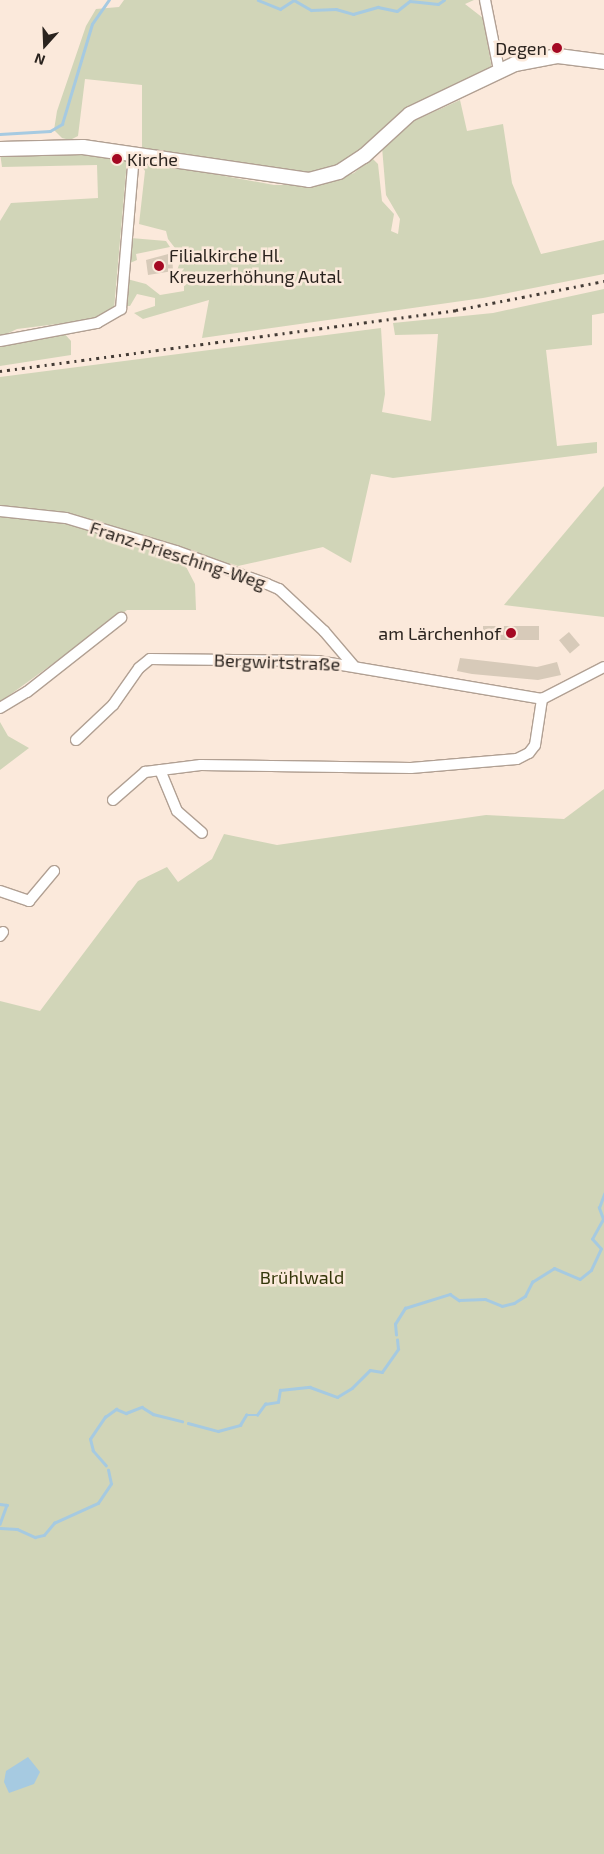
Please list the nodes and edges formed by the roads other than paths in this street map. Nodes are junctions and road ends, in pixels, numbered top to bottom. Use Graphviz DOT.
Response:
graph roads {
  1 [pos="485,0"];
  2 [pos="604,62"];
  3 [pos="499,70"];
  4 [pos="0,149"];
  5 [pos="134,154"];
  6 [pos="0,341"];
  7 [pos="0,512"];
  8 [pos="121,618"];
  9 [pos="353,665"];
  10 [pos="604,667"];
  11 [pos="542,699"];
  12 [pos="0,708"];
  13 [pos="76,740"];
  14 [pos="160,770"];
  15 [pos="113,800"];
  16 [pos="202,833"];
  17 [pos="54,871"];
  18 [pos="0,891"];
  1 -- 3 [label="street"];
  2 -- 3 [label="main road"];
  3 -- 5 [label="main road"];
  4 -- 5 [label="main road"];
  5 -- 6 [label="street"];
  7 -- 9 [label="street, Franz-Priesching-Weg"];
  8 -- 12 [label="street"];
  9 -- 11 [label="street, Bergwirtstraße"];
  9 -- 13 [label="street, Bergwirtstraße"];
  10 -- 11 [label="street"];
  11 -- 14 [label="street"];
  14 -- 15 [label="street"];
  14 -- 16 [label="street"];
  17 -- 18 [label="street"];
}
